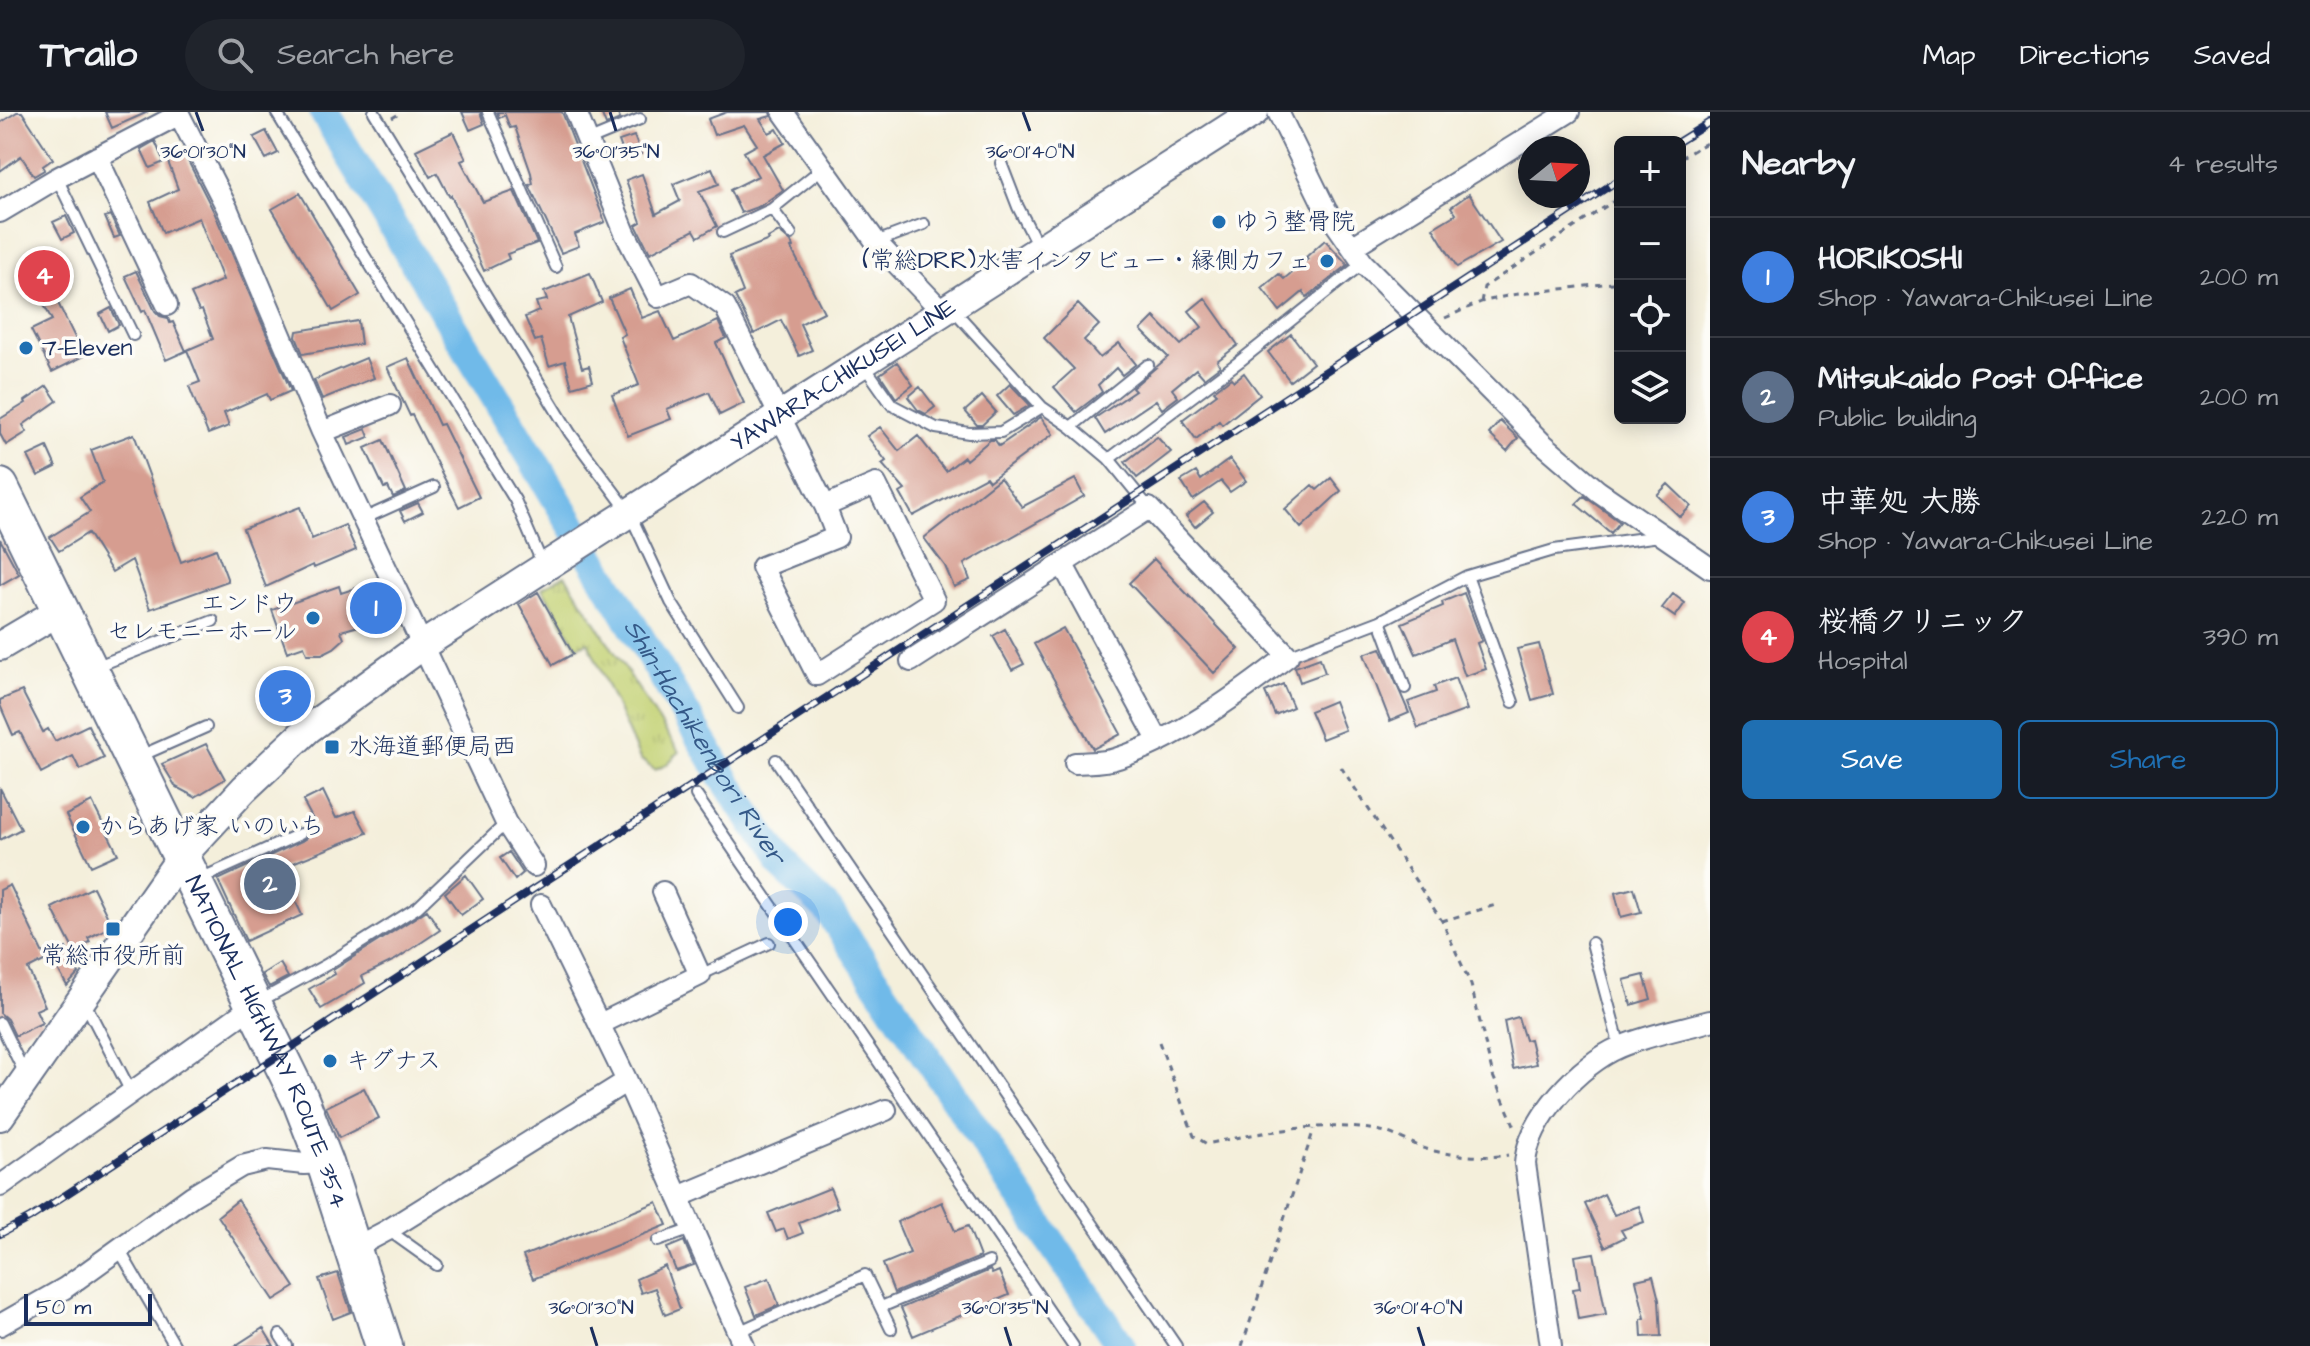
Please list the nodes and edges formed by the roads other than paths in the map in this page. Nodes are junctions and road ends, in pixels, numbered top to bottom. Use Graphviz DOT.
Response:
graph roads {
  1 [pos="276,112"];
  2 [pos="374,112"];
  3 [pos="488,112"];
  4 [pos="576,112"];
  5 [pos="783,112"];
  6 [pos="1254,112"];
  7 [pos="1278,112"];
  8 [pos="1569,112"];
  9 [pos="175,114"];
  10 [pos="640,119"];
  11 [pos="587,141"];
  12 [pos="97,157"];
  13 [pos="1001,163"];
  14 [pos="824,167"];
  15 [pos="57,178"];
  16 [pos="772,209"];
  17 [pos="0,212"];
  18 [pos="924,224"];
  19 [pos="723,232"];
  20 [pos="791,234"];
  21 [pos="876,242"];
  22 [pos="1039,248"];
  23 [pos="1358,255"];
  24 [pos="556,267"];
  25 [pos="167,305"];
  26 [pos="946,308"];
  27 [pos="133,335"];
  28 [pos="863,363"];
  29 [pos="1148,365"];
  30 [pos="390,405"];
  31 [pos="1042,407"];
  32 [pos="780,415"];
  33 [pos="1071,427"];
  34 [pos="322,432"];
  35 [pos="1109,459"];
  36 [pos="0,487"];
  37 [pos="434,487"];
  38 [pos="825,506"];
  39 [pos="1149,508"];
  40 [pos="625,514"];
  41 [pos="362,519"];
  42 [pos="1661,536"];
  43 [pos="548,564"];
  44 [pos="1063,565"];
  45 [pos="1710,568"];
  46 [pos="1467,576"];
  47 [pos="61,610"];
  48 [pos="213,621"];
  49 [pos="1380,621"];
  50 [pos="423,645"];
  51 [pos="0,646"];
  52 [pos="1288,656"];
  53 [pos="911,661"];
  54 [pos="89,669"];
  55 [pos="1405,688"];
  56 [pos="1513,702"];
  57 [pos="738,708"];
  58 [pos="206,727"];
  59 [pos="1158,740"];
  60 [pos="133,759"];
  61 [pos="776,760"];
  62 [pos="1075,763"];
  63 [pos="696,795"];
  64 [pos="506,823"];
  65 [pos="300,834"];
  66 [pos="534,866"];
  67 [pos="188,869"];
  68 [pos="663,892"];
  69 [pos="541,905"];
  70 [pos="769,943"];
  71 [pos="1592,943"];
  72 [pos="700,975"];
  73 [pos="83,997"];
  74 [pos="254,1005"];
  75 [pos="1710,1021"];
  76 [pos="0,1023"];
  77 [pos="600,1024"];
  78 [pos="1620,1047"];
  79 [pos="27,1078"];
  80 [pos="627,1081"];
  81 [pos="131,1092"];
  82 [pos="886,1110"];
  83 [pos="0,1116"];
  84 [pos="325,1163"];
  85 [pos="0,1186"];
  86 [pos="678,1197"];
  87 [pos="692,1229"];
  88 [pos="388,1230"];
  89 [pos="658,1241"];
  90 [pos="354,1248"];
  91 [pos="120,1251"];
  92 [pos="989,1262"];
  93 [pos="437,1265"];
  94 [pos="881,1307"];
  95 [pos="0,1325"];
  96 [pos="891,1329"];
  97 [pos="280,1335"];
  98 [pos="741,1339"];
  99 [pos="175,1346"];
  100 [pos="287,1346"];
  101 [pos="384,1346"];
  102 [pos="1073,1346"];
  103 [pos="1176,1346"];
  104 [pos="1551,1346"];
  1 -- 43 [label="lane"];
  2 -- 40 [label="lane"];
  3 -- 24 [label="lane"];
  4 -- 11 [label="street"];
  5 -- 14 [label="street"];
  6 -- 22 [label="main road, YAWARA-CHIKUSEI LINE"];
  7 -- 23 [label="street"];
  8 -- 23 [label="street"];
  9 -- 12 [label="street"];
  9 -- 34 [label="street"];
  10 -- 11 [label="lane"];
  11 -- 32 [label="street"];
  12 -- 15 [label="street"];
  12 -- 25 [label="street"];
  13 -- 22 [label="lane"];
  14 -- 16 [label="lane"];
  14 -- 21 [label="street"];
  15 -- 17 [label="street"];
  15 -- 27 [label="lane"];
  16 -- 19 [label="lane"];
  16 -- 20 [label="lane"];
  18 -- 21 [label="lane"];
  21 -- 26 [label="street"];
  22 -- 26 [label="main road, YAWARA-CHIKUSEI LINE"];
  23 -- 35 [label="lane"];
  23 -- 42 [label="street"];
  26 -- 28 [label="main road, YAWARA-CHIKUSEI LINE"];
  26 -- 31 [label="lane"];
  28 -- 31 [label="lane"];
  28 -- 32 [label="main road, YAWARA-CHIKUSEI LINE"];
  29 -- 33 [label="lane"];
  30 -- 34 [label="street"];
  31 -- 33 [label="lane"];
  32 -- 38 [label="street"];
  32 -- 40 [label="main road, YAWARA-CHIKUSEI LINE"];
  33 -- 35 [label="lane"];
  34 -- 41 [label="street"];
  35 -- 39 [label="lane"];
  36 -- 47 [label="highway, NATIONAL HIGHWAY ROUTE 354"];
  37 -- 41 [label="lane"];
  38 -- 38 [label="street"];
  39 -- 44 [label="street"];
  39 -- 52 [label="street"];
  40 -- 43 [label="main road, YAWARA-CHIKUSEI LINE"];
  40 -- 57 [label="lane"];
  41 -- 50 [label="street"];
  42 -- 45 [label="street"];
  42 -- 46 [label="lane"];
  43 -- 50 [label="main road, YAWARA-CHIKUSEI LINE"];
  44 -- 53 [label="street"];
  44 -- 59 [label="street"];
  46 -- 49 [label="lane"];
  46 -- 56 [label="lane"];
  47 -- 51 [label="main road"];
  47 -- 54 [label="highway, NATIONAL HIGHWAY ROUTE 354"];
  48 -- 54 [label="lane"];
  49 -- 52 [label="lane"];
  49 -- 55 [label="lane"];
  50 -- 64 [label="street"];
  50 -- 67 [label="main road, YAWARA-CHIKUSEI LINE"];
  52 -- 59 [label="street"];
  54 -- 60 [label="highway, NATIONAL HIGHWAY ROUTE 354"];
  58 -- 60 [label="lane"];
  59 -- 62 [label="street"];
  60 -- 67 [label="highway, NATIONAL HIGHWAY ROUTE 354"];
  61 -- 103 [label="lane"];
  63 -- 102 [label="lane"];
  64 -- 66 [label="street"];
  64 -- 74 [label="lane"];
  65 -- 67 [label="lane"];
  67 -- 73 [label="main road, YAWARA-CHIKUSEI LINE"];
  67 -- 74 [label="highway, NATIONAL HIGHWAY ROUTE 354"];
  68 -- 72 [label="street"];
  69 -- 77 [label="street"];
  70 -- 72 [label="lane"];
  71 -- 78 [label="lane"];
  72 -- 77 [label="street"];
  73 -- 79 [label="main road, YAWARA-CHIKUSEI LINE"];
  73 -- 81 [label="lane"];
  74 -- 81 [label="street"];
  74 -- 84 [label="highway, NATIONAL HIGHWAY ROUTE 354"];
  75 -- 78 [label="street"];
  76 -- 79 [label="lane"];
  77 -- 80 [label="street"];
  78 -- 104 [label="street"];
  79 -- 83 [label="main road, YAWARA-CHIKUSEI LINE"];
  80 -- 86 [label="street"];
  80 -- 88 [label="street"];
  81 -- 85 [label="street"];
  82 -- 86 [label="street"];
  84 -- 90 [label="highway, NATIONAL HIGHWAY ROUTE 354"];
  84 -- 91 [label="street"];
  86 -- 87 [label="street"];
  87 -- 89 [label="lane"];
  87 -- 98 [label="street"];
  88 -- 90 [label="street"];
  88 -- 93 [label="lane"];
  90 -- 101 [label="highway, NATIONAL HIGHWAY ROUTE 354"];
  91 -- 95 [label="street"];
  91 -- 99 [label="lane"];
  92 -- 94 [label="lane"];
  94 -- 96 [label="lane"];
  94 -- 98 [label="lane"];
  97 -- 100 [label="lane"];
}
